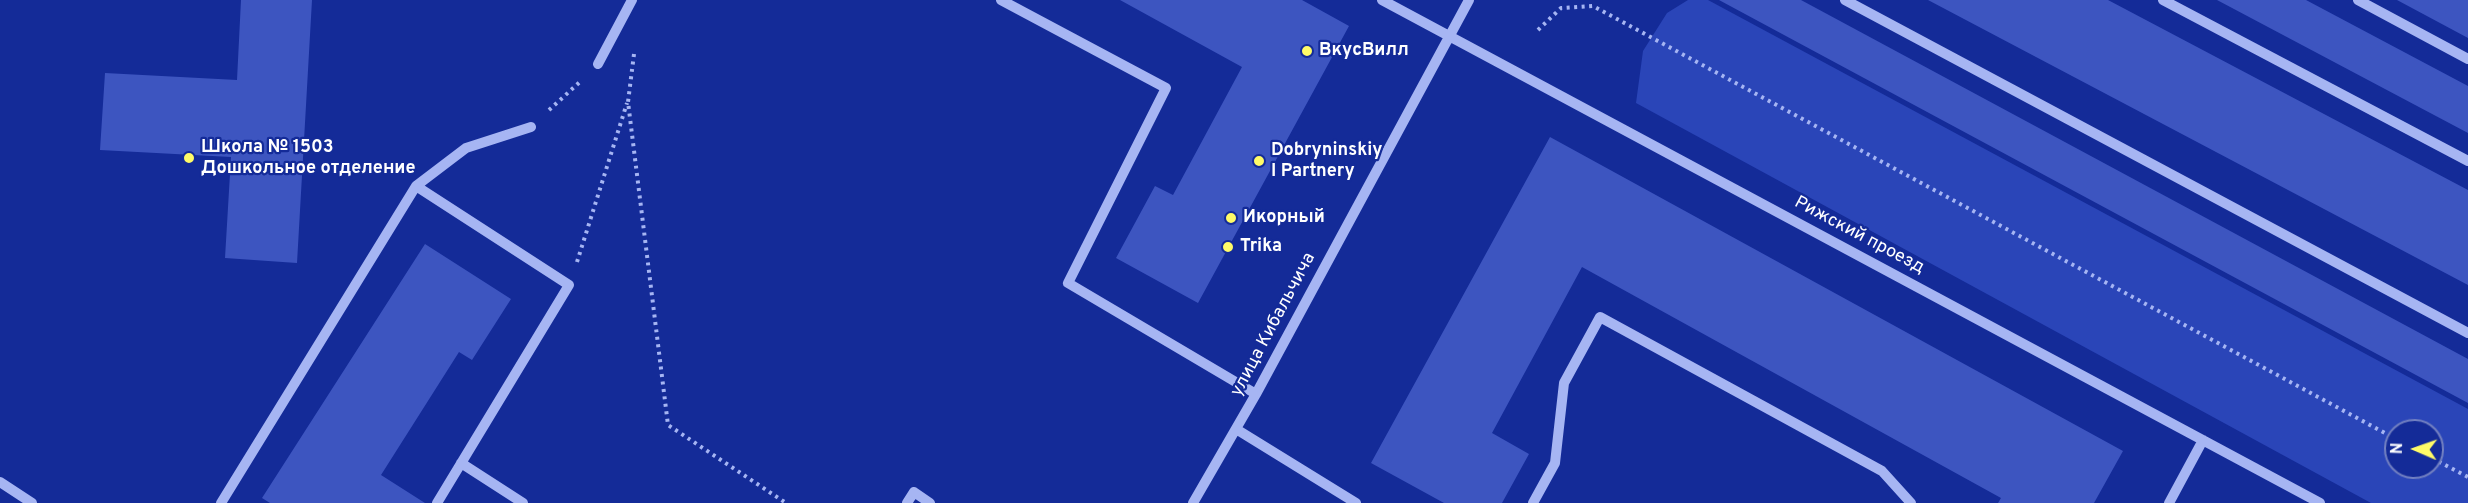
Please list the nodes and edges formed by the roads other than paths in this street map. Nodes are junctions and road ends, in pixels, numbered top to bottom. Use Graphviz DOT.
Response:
graph roads {
  1 [pos="632,0"];
  2 [pos="1001,0"];
  3 [pos="1382,0"];
  4 [pos="1468,0"];
  5 [pos="1845,0"];
  6 [pos="2163,0"];
  7 [pos="2358,0"];
  8 [pos="1449,35"];
  9 [pos="2468,59"];
  10 [pos="598,64"];
  11 [pos="531,127"];
  12 [pos="2468,161"];
  13 [pos="416,186"];
  14 [pos="2468,333"];
  15 [pos="1256,394"];
  16 [pos="1236,429"];
  17 [pos="2203,440"];
  18 [pos="461,463"];
  19 [pos="0,482"];
  20 [pos="32,503"];
  21 [pos="221,503"];
  22 [pos="437,503"];
  23 [pos="523,503"];
  24 [pos="907,503"];
  25 [pos="930,503"];
  26 [pos="1193,503"];
  27 [pos="1356,503"];
  28 [pos="1533,503"];
  29 [pos="1911,503"];
  30 [pos="2169,503"];
  31 [pos="2320,503"];
  1 -- 10 [label="street"];
  2 -- 15 [label="street"];
  3 -- 8 [label="street, Рижский проезд"];
  4 -- 8 [label="street, улица Кибальчича"];
  5 -- 14 [label="street"];
  6 -- 12 [label="street"];
  7 -- 9 [label="street"];
  8 -- 15 [label="street, улица Кибальчича"];
  8 -- 17 [label="street, Рижский проезд"];
  11 -- 13 [label="street"];
  13 -- 18 [label="street"];
  13 -- 21 [label="street"];
  15 -- 16 [label="street, улица Кибальчича"];
  16 -- 26 [label="street, улица Кибальчича"];
  16 -- 27 [label="street"];
  17 -- 30 [label="street"];
  17 -- 31 [label="street, Рижский проезд"];
  18 -- 22 [label="street"];
  18 -- 23 [label="street"];
  19 -- 20 [label="street"];
  24 -- 25 [label="street"];
  28 -- 29 [label="street"];
}
